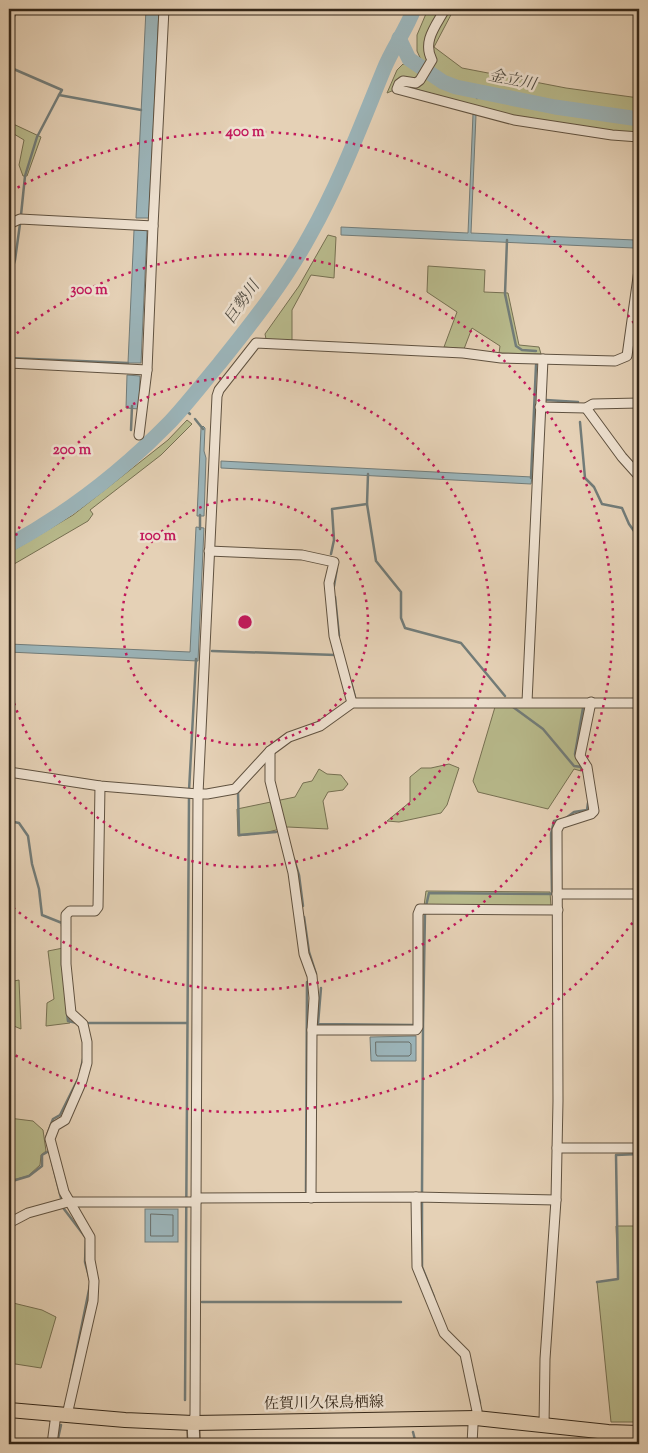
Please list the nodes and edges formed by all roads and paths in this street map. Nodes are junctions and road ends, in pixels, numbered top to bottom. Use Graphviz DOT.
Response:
graph roads {
  1 [pos="12,9"];
  2 [pos="164,9"];
  3 [pos="446,9"];
  4 [pos="9,18"];
  5 [pos="639,137"];
  6 [pos="9,224"];
  7 [pos="153,226"];
  8 [pos="639,270"];
  9 [pos="543,359"];
  10 [pos="9,363"];
  11 [pos="147,370"];
  12 [pos="639,402"];
  13 [pos="540,407"];
  14 [pos="586,408"];
  15 [pos="140,435"];
  16 [pos="639,476"];
  17 [pos="209,551"];
  18 [pos="527,702"];
  19 [pos="591,702"];
  20 [pos="352,703"];
  21 [pos="639,703"];
  22 [pos="270,751"];
  23 [pos="9,772"];
  24 [pos="100,786"];
  25 [pos="198,794"];
  26 [pos="557,894"];
  27 [pos="639,894"];
  28 [pos="558,910"];
  29 [pos="312,1030"];
  30 [pos="557,1148"];
  31 [pos="639,1148"];
  32 [pos="416,1197"];
  33 [pos="311,1198"];
  34 [pos="196,1200"];
  35 [pos="556,1200"];
  36 [pos="68,1202"];
  37 [pos="9,1223"];
  38 [pos="9,1410"];
  39 [pos="62,1415"];
  40 [pos="476,1418"];
  41 [pos="194,1423"];
  42 [pos="544,1426"];
  43 [pos="639,1433"];
  44 [pos="52,1444"];
  45 [pos="194,1444"];
  46 [pos="472,1444"];
  1 -- 4 [label="street"];
  2 -- 7 [label="street"];
  3 -- 5 [label="street"];
  6 -- 7 [label="street"];
  7 -- 11 [label="street"];
  8 -- 9 [label="street"];
  9 -- 13 [label="street"];
  9 -- 17 [label="street"];
  10 -- 11 [label="street"];
  11 -- 15 [label="street"];
  12 -- 14 [label="street"];
  13 -- 14 [label="street"];
  13 -- 18 [label="street"];
  14 -- 16 [label="street"];
  17 -- 20 [label="street"];
  17 -- 25 [label="street"];
  18 -- 19 [label="street"];
  18 -- 20 [label="street"];
  19 -- 21 [label="street"];
  19 -- 26 [label="street"];
  20 -- 22 [label="street"];
  22 -- 25 [label="street"];
  22 -- 29 [label="street"];
  23 -- 24 [label="street"];
  24 -- 25 [label="street"];
  24 -- 36 [label="street"];
  25 -- 34 [label="street"];
  26 -- 27 [label="street"];
  26 -- 28 [label="street"];
  28 -- 29 [label="street"];
  28 -- 30 [label="street"];
  29 -- 33 [label="street"];
  30 -- 31 [label="street"];
  30 -- 35 [label="street"];
  32 -- 33 [label="street"];
  32 -- 35 [label="street"];
  32 -- 40 [label="street"];
  33 -- 34 [label="street"];
  34 -- 36 [label="street"];
  34 -- 41 [label="street"];
  35 -- 42 [label="street"];
  36 -- 37 [label="street"];
  36 -- 39 [label="street"];
  38 -- 39 [label="main road, 佐賀川久保鳥栖線"];
  39 -- 41 [label="main road, 佐賀川久保鳥栖線"];
  39 -- 44 [label="street"];
  40 -- 41 [label="main road, 佐賀川久保鳥栖線"];
  40 -- 42 [label="main road, 佐賀川久保鳥栖線"];
  40 -- 46 [label="street"];
  41 -- 45 [label="street"];
  42 -- 43 [label="main road, 佐賀川久保鳥栖線"];
}
